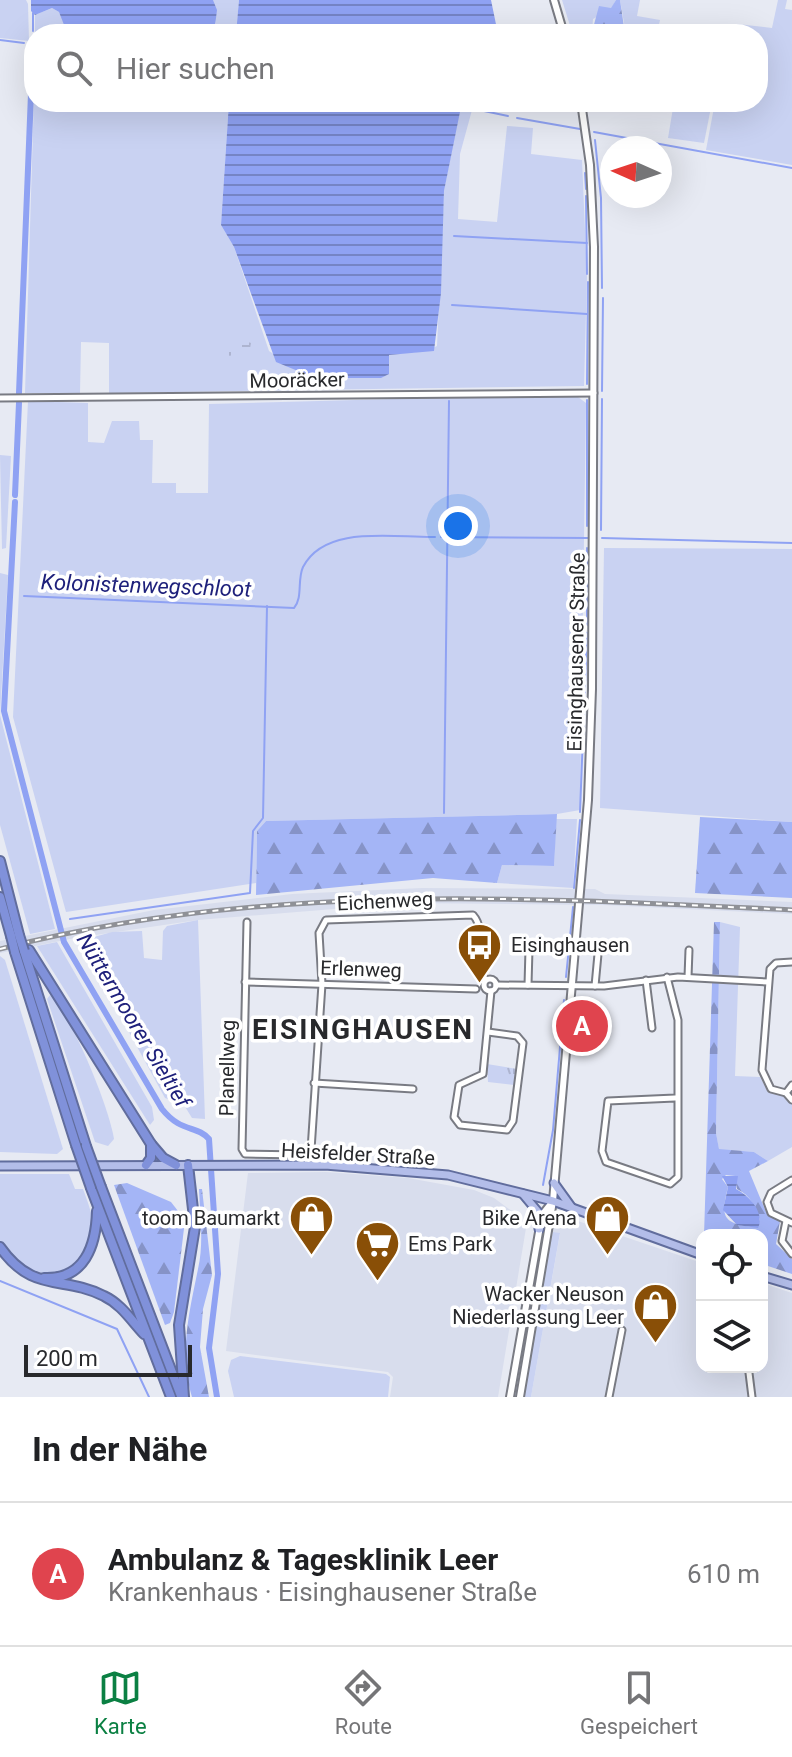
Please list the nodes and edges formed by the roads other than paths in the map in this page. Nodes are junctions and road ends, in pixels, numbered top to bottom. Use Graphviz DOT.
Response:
graph roads {
  1 [pos="554,0"];
  2 [pos="561,24"];
  3 [pos="582,112"];
  4 [pos="594,393"];
  5 [pos="0,398"];
  6 [pos="0,861"];
  7 [pos="0,897"];
  8 [pos="247,922"];
  9 [pos="20,945"];
  10 [pos="529,949"];
  11 [pos="689,950"];
  12 [pos="598,954"];
  13 [pos="792,962"];
  14 [pos="667,977"];
  15 [pos="688,977"];
  16 [pos="486,980"];
  17 [pos="646,980"];
  18 [pos="245,982"];
  19 [pos="768,982"];
  20 [pos="322,984"];
  21 [pos="496,985"];
  22 [pos="528,985"];
  23 [pos="595,986"];
  24 [pos="570,987"];
  25 [pos="476,989"];
  26 [pos="491,991"];
  27 [pos="652,1028"];
  28 [pos="488,1032"];
  29 [pos="314,1083"];
  30 [pos="792,1085"];
  31 [pos="413,1089"];
  32 [pos="786,1093"];
  33 [pos="675,1098"];
  34 [pos="792,1100"];
  35 [pos="151,1144"];
  36 [pos="304,1155"];
  37 [pos="146,1165"];
  38 [pos="176,1165"];
  39 [pos="188,1165"];
  40 [pos="0,1166"];
  41 [pos="792,1180"];
  42 [pos="554,1183"];
  43 [pos="96,1188"];
  44 [pos="523,1194"];
  45 [pos="553,1201"];
  46 [pos="97,1202"];
  47 [pos="574,1209"];
  48 [pos="789,1222"];
  49 [pos="539,1229"];
  50 [pos="0,1247"];
  51 [pos="696,1253"];
  52 [pos="792,1254"];
  53 [pos="35,1277"];
  54 [pos="768,1278"];
  55 [pos="792,1285"];
  56 [pos="622,1330"];
  57 [pos="147,1338"];
  58 [pos="749,1373"];
  59 [pos="171,1397"];
  60 [pos="182,1397"];
  61 [pos="510,1397"];
  62 [pos="520,1397"];
  63 [pos="609,1397"];
  64 [pos="752,1397"];
  1 -- 2 [label="street"];
  3 -- 4 [label="street, Eisinghausener Straße"];
  4 -- 5 [label="street, Mooräcker"];
  4 -- 24 [label="street, Eisinghausener Straße"];
  6 -- 9 [label="highway"];
  7 -- 9 [label="highway"];
  8 -- 18 [label="street, Planellweg"];
  9 -- 35 [label="highway"];
  9 -- 43 [label="highway, bridge"];
  9 -- 43 [label="highway, bridge"];
  10 -- 22 [label="street"];
  11 -- 15 [label="street"];
  12 -- 23 [label="street"];
  13 -- 19 [label="street"];
  14 -- 15 [label="street"];
  14 -- 17 [label="street"];
  14 -- 33 [label="street"];
  15 -- 19 [label="street"];
  16 -- 20 [label="street, Eichenweg"];
  16 -- 21 [label="street"];
  16 -- 26 [label="street"];
  17 -- 23 [label="street"];
  17 -- 27 [label="street"];
  18 -- 20 [label="street, Erlenweg"];
  18 -- 36 [label="street, Planellweg"];
  19 -- 32 [label="street"];
  20 -- 25 [label="street, Erlenweg"];
  20 -- 29 [label="street, Eichenweg"];
  21 -- 22 [label="street"];
  21 -- 26 [label="street"];
  22 -- 24 [label="street"];
  23 -- 24 [label="street"];
  24 -- 42 [label="street, Eisinghausener Straße"];
  26 -- 28 [label="street"];
  28 -- 28 [label="street"];
  29 -- 31 [label="street"];
  29 -- 36 [label="street, Eichenweg"];
  30 -- 32 [label="street"];
  32 -- 34 [label="street"];
  33 -- 33 [label="street"];
  35 -- 37 [label="highway"];
  35 -- 38 [label="highway"];
  37 -- 38 [label="main road, Heisfelder Straße"];
  37 -- 40 [label="main road, Heisfelder Straße"];
  38 -- 39 [label="main road, Heisfelder Straße"];
  39 -- 44 [label="main road, Heisfelder Straße"];
  39 -- 60 [label="highway"];
  41 -- 48 [label="street"];
  42 -- 45 [label="street, Eisinghausener Straße"];
  42 -- 47 [label="main road"];
  43 -- 46 [label="highway"];
  43 -- 60 [label="highway"];
  44 -- 45 [label="main road, Heisfelder Straße"];
  44 -- 49 [label="main road"];
  45 -- 47 [label="main road, Heisfelder Straße"];
  45 -- 49 [label="street"];
  45 -- 62 [label="street, Eisinghausener Straße"];
  46 -- 53 [label="highway"];
  46 -- 57 [label="highway"];
  47 -- 51 [label="main road, Heisfelder Straße"];
  48 -- 52 [label="street"];
  49 -- 61 [label="street"];
  50 -- 53 [label="highway"];
  53 -- 57 [label="highway"];
  54 -- 55 [label="main road"];
  56 -- 63 [label="street"];
  57 -- 59 [label="highway"];
  58 -- 64 [label="street"];
}
